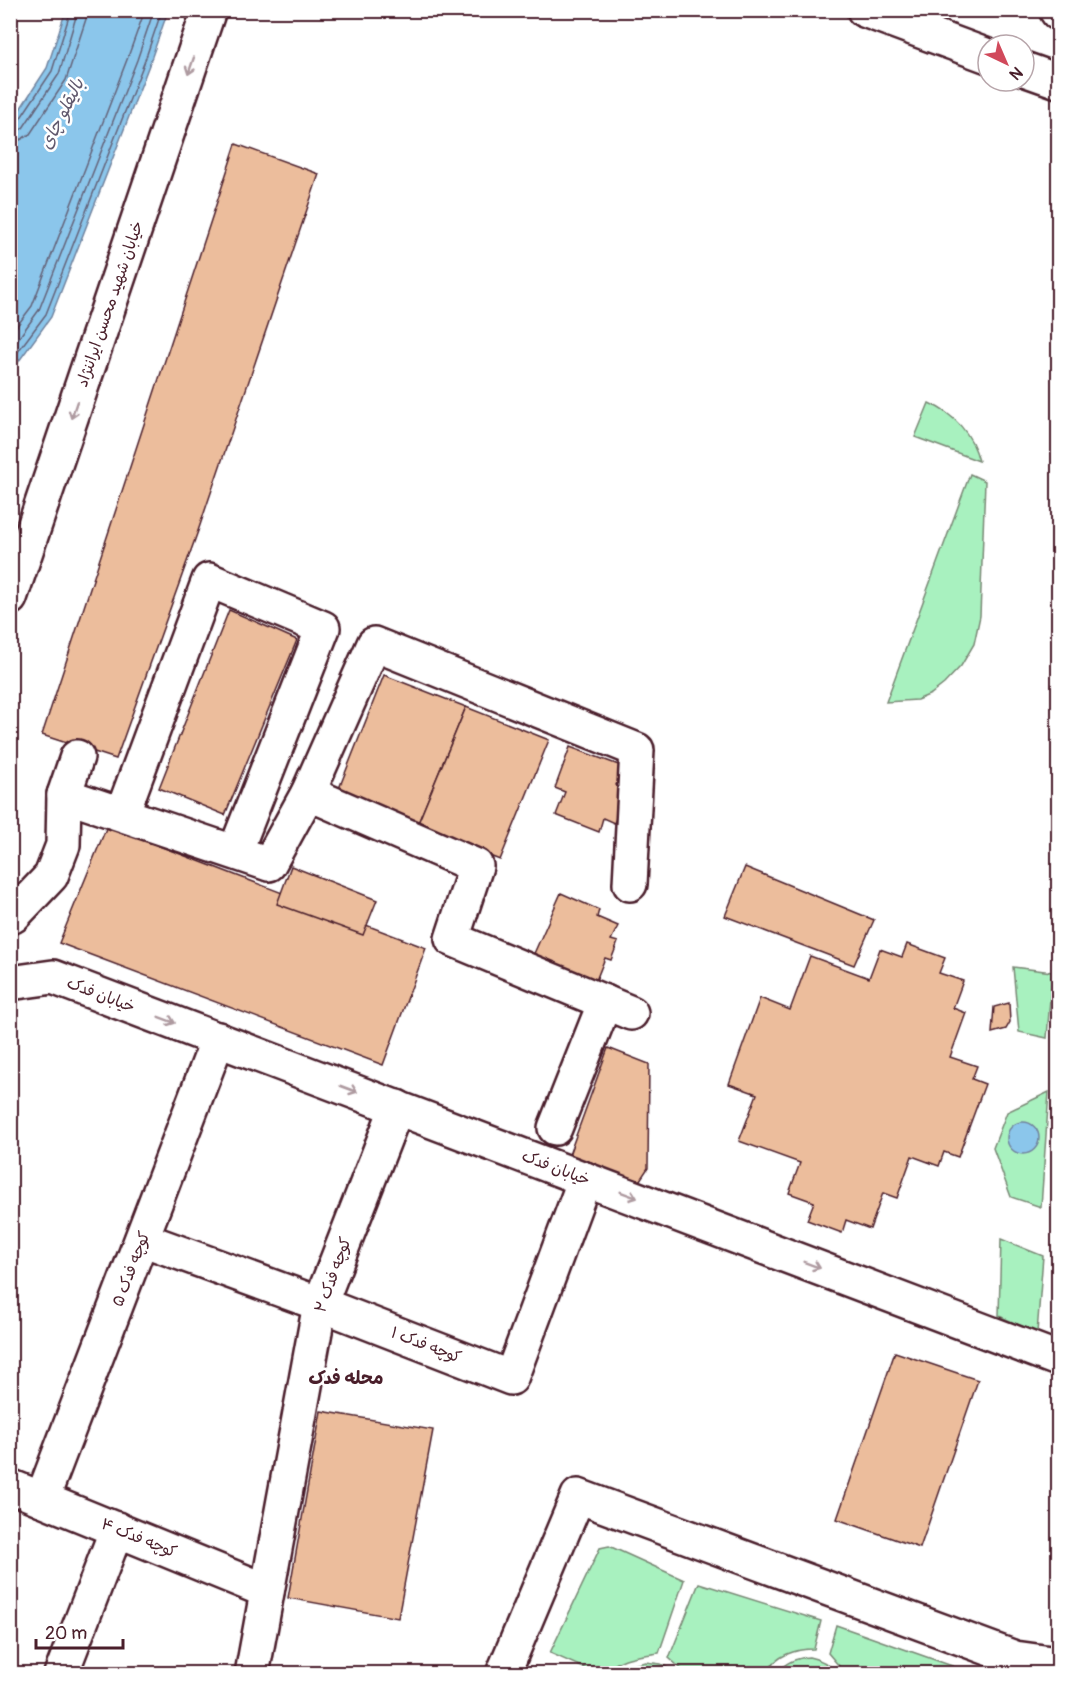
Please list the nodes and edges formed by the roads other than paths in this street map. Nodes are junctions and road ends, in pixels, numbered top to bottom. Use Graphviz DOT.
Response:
graph roads {
  1 [pos="209,10"];
  2 [pos="864,10"];
  3 [pos="976,52"];
  4 [pos="1036,73"];
  5 [pos="1059,81"];
  6 [pos="10,598"];
  7 [pos="77,757"];
  8 [pos="308,793"];
  9 [pos="64,795"];
  10 [pos="122,814"];
  11 [pos="235,852"];
  12 [pos="630,884"];
  13 [pos="13,916"];
  14 [pos="10,983"];
  15 [pos="218,1039"];
  16 [pos="397,1107"];
  17 [pos="555,1128"];
  18 [pos="585,1179"];
  19 [pos="142,1239"];
  20 [pos="320,1304"];
  21 [pos="1059,1359"];
  22 [pos="10,1486"];
  23 [pos="42,1499"];
  24 [pos="117,1529"];
  25 [pos="267,1591"];
  26 [pos="1059,1664"];
  27 [pos="61,1674"];
  28 [pos="252,1674"];
  29 [pos="503,1674"];
  1 -- 6 [label="main road, خیابان شهید محسن ایراننژاد, one-way"];
  2 -- 3 [label="main road"];
  4 -- 5 [label="main road"];
  7 -- 9 [label="main road"];
  8 -- 11 [label="main road"];
  8 -- 12 [label="main road"];
  8 -- 17 [label="main road"];
  9 -- 10 [label="main road"];
  9 -- 13 [label="main road"];
  10 -- 11 [label="main road"];
  10 -- 11 [label="main road"];
  14 -- 15 [label="main road, خیابان فدک, one-way"];
  15 -- 16 [label="main road, خیابان فدک, one-way"];
  15 -- 19 [label="main road, کوچه فدک ۵"];
  16 -- 18 [label="main road, خیابان فدک"];
  16 -- 20 [label="main road, کوچه فدک ۲"];
  18 -- 20 [label="main road, کوچه فدک ۱"];
  18 -- 21 [label="main road, خیابان فدک, one-way"];
  19 -- 20 [label="main road, کوچه فدک ۱"];
  19 -- 23 [label="main road, کوچه فدک ۵"];
  20 -- 25 [label="main road, کوچه فدک ۲"];
  22 -- 23 [label="main road, کوچه فدک ۴"];
  23 -- 24 [label="main road, کوچه فدک ۴"];
  24 -- 25 [label="main road, کوچه فدک ۴"];
  24 -- 27 [label="main road"];
  25 -- 28 [label="main road, کوچه فدک ۲"];
  26 -- 29 [label="main road"];
}
